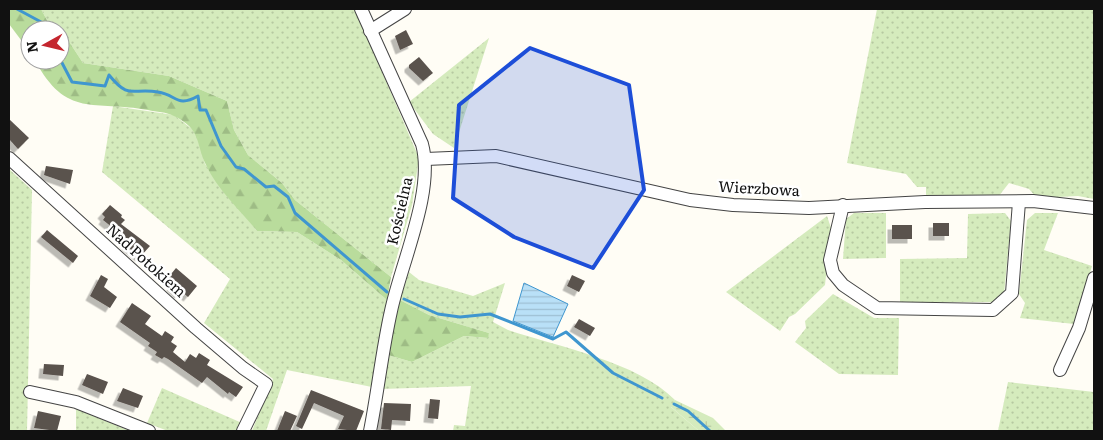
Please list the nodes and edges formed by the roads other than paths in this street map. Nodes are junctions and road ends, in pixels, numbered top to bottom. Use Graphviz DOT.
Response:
graph roads {
  1 [pos="361,9"];
  2 [pos="405,9"];
  3 [pos="370,31"];
  4 [pos="9,158"];
  5 [pos="426,159"];
  6 [pos="1019,202"];
  7 [pos="842,205"];
  8 [pos="1094,208"];
  9 [pos="1094,278"];
  10 [pos="1060,370"];
  11 [pos="30,392"];
  12 [pos="149,431"];
  13 [pos="244,431"];
  14 [pos="370,431"];
  1 -- 3 [label="street, Kościelna"];
  2 -- 3 [label="street"];
  3 -- 5 [label="street, Kościelna"];
  4 -- 13 [label="street, Nad Potokiem"];
  5 -- 7 [label="street, Wierzbowa"];
  5 -- 14 [label="street, Kościelna"];
  6 -- 7 [label="street, Wierzbowa"];
  6 -- 7 [label="street"];
  6 -- 8 [label="street, Wierzbowa"];
  9 -- 10 [label="street"];
  11 -- 12 [label="street"];
}
